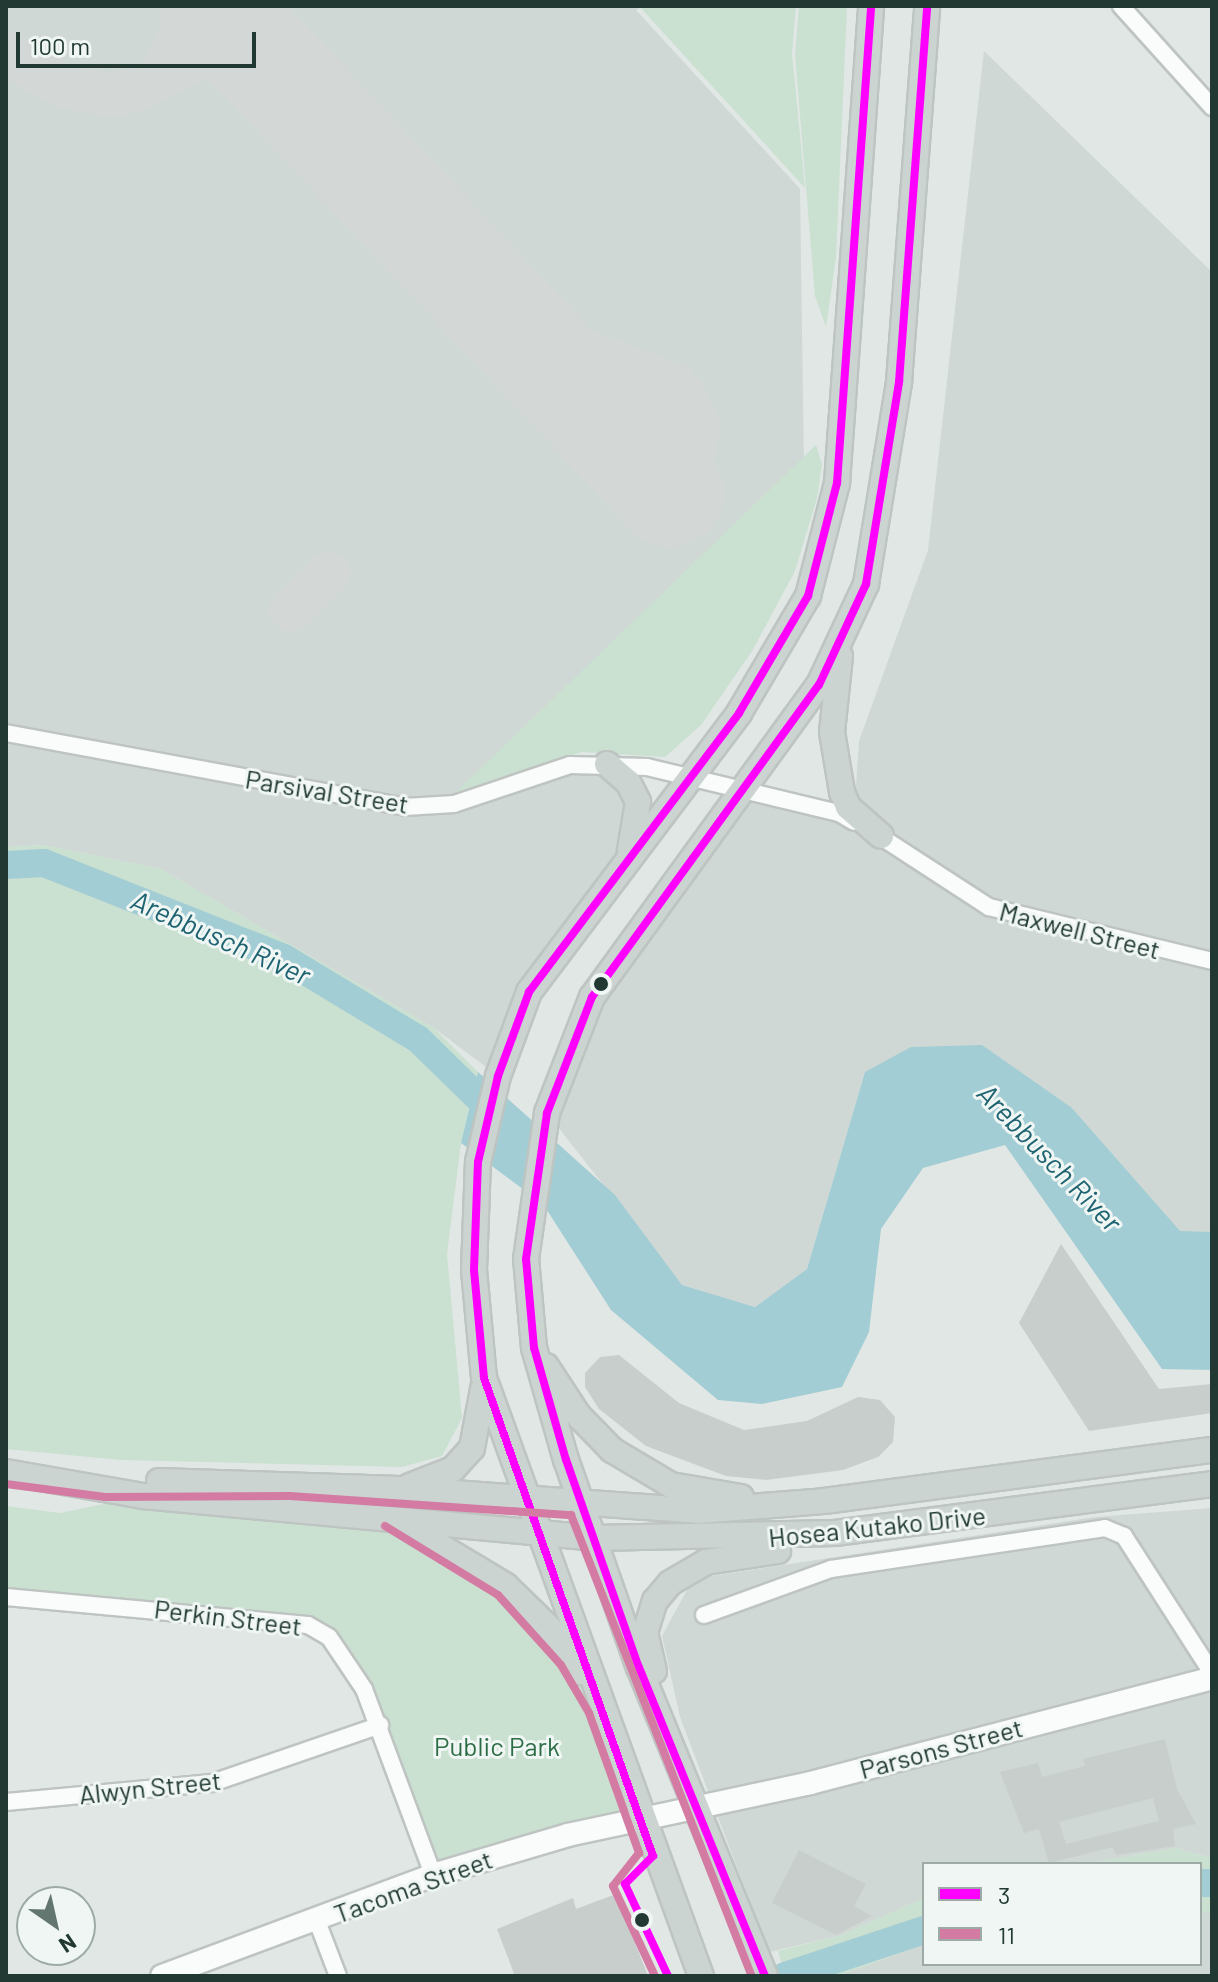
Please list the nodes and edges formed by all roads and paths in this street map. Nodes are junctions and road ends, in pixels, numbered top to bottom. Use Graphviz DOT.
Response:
graph roads {
  1 [pos="871,6"];
  2 [pos="927,6"];
  3 [pos="1121,6"];
  4 [pos="1212,107"];
  5 [pos="841,646"];
  6 [pos="6,733"];
  7 [pos="607,764"];
  8 [pos="691,778"];
  9 [pos="741,793"];
  10 [pos="881,836"];
  11 [pos="627,860"];
  12 [pos="1212,961"];
  13 [pos="534,1348"];
  14 [pos="484,1378"];
  15 [pos="1212,1450"];
  16 [pos="6,1472"];
  17 [pos="1212,1484"];
  18 [pos="105,1485"];
  19 [pos="400,1489"];
  20 [pos="527,1500"];
  21 [pos="824,1501"];
  22 [pos="580,1504"];
  23 [pos="391,1516"];
  24 [pos="962,1518"];
  25 [pos="540,1534"];
  26 [pos="594,1538"];
  27 [pos="6,1597"];
  28 [pos="704,1615"];
  29 [pos="1212,1675"];
  30 [pos="600,1708"];
  31 [pos="663,1716"];
  32 [pos="380,1725"];
  33 [pos="6,1802"];
  34 [pos="697,1809"];
  35 [pos="670,1814"];
  36 [pos="642,1819"];
  37 [pos="433,1875"];
  38 [pos="317,1921"];
  39 [pos="162,1976"];
  40 [pos="338,1976"];
  41 [pos="701,1976"];
  42 [pos="765,1976"];
  1 -- 8 [label="main road"];
  2 -- 5 [label="main road"];
  3 -- 4 [label="street"];
  5 -- 9 [label="main road"];
  5 -- 10 [label="main road"];
  6 -- 7 [label="street, Parsival Street"];
  7 -- 8 [label="street, Parsival Street"];
  7 -- 11 [label="main road"];
  8 -- 9 [label="street, Maxwell Street"];
  8 -- 11 [label="main road"];
  9 -- 10 [label="street, Maxwell Street"];
  9 -- 13 [label="main road"];
  10 -- 12 [label="street, Maxwell Street"];
  11 -- 14 [label="main road"];
  13 -- 21 [label="main road"];
  13 -- 22 [label="main road"];
  14 -- 19 [label="main road"];
  14 -- 20 [label="main road"];
  15 -- 21 [label="main road, Hosea Kutako Drive"];
  16 -- 18 [label="main road"];
  17 -- 24 [label="main road, Hosea Kutako Drive"];
  18 -- 19 [label="main road, Hosea Kutako Drive"];
  18 -- 23 [label="main road, Hosea Kutako Drive"];
  19 -- 20 [label="main road, Hosea Kutako Drive"];
  20 -- 22 [label="main road, Hosea Kutako Drive"];
  20 -- 25 [label="main road"];
  21 -- 22 [label="main road, Hosea Kutako Drive"];
  22 -- 26 [label="main road"];
  23 -- 25 [label="main road, Hosea Kutako Drive"];
  23 -- 30 [label="main road"];
  24 -- 26 [label="main road, Hosea Kutako Drive"];
  24 -- 31 [label="main road"];
  25 -- 26 [label="main road, Hosea Kutako Drive"];
  25 -- 30 [label="main road"];
  26 -- 31 [label="main road"];
  27 -- 32 [label="street, Perkin Street"];
  28 -- 29 [label="street"];
  29 -- 34 [label="street, Parsons Street"];
  30 -- 36 [label="main road"];
  31 -- 34 [label="main road"];
  32 -- 33 [label="street, Alwyn Street"];
  32 -- 37 [label="street, Perkin Street"];
  34 -- 35 [label="street, Parsons Street"];
  34 -- 42 [label="main road"];
  35 -- 36 [label="street, Tacoma Street"];
  36 -- 37 [label="street, Tacoma Street"];
  36 -- 41 [label="main road"];
  37 -- 38 [label="street, Tacoma Street"];
  38 -- 39 [label="street, Tacoma Street"];
  38 -- 40 [label="street"];
}
